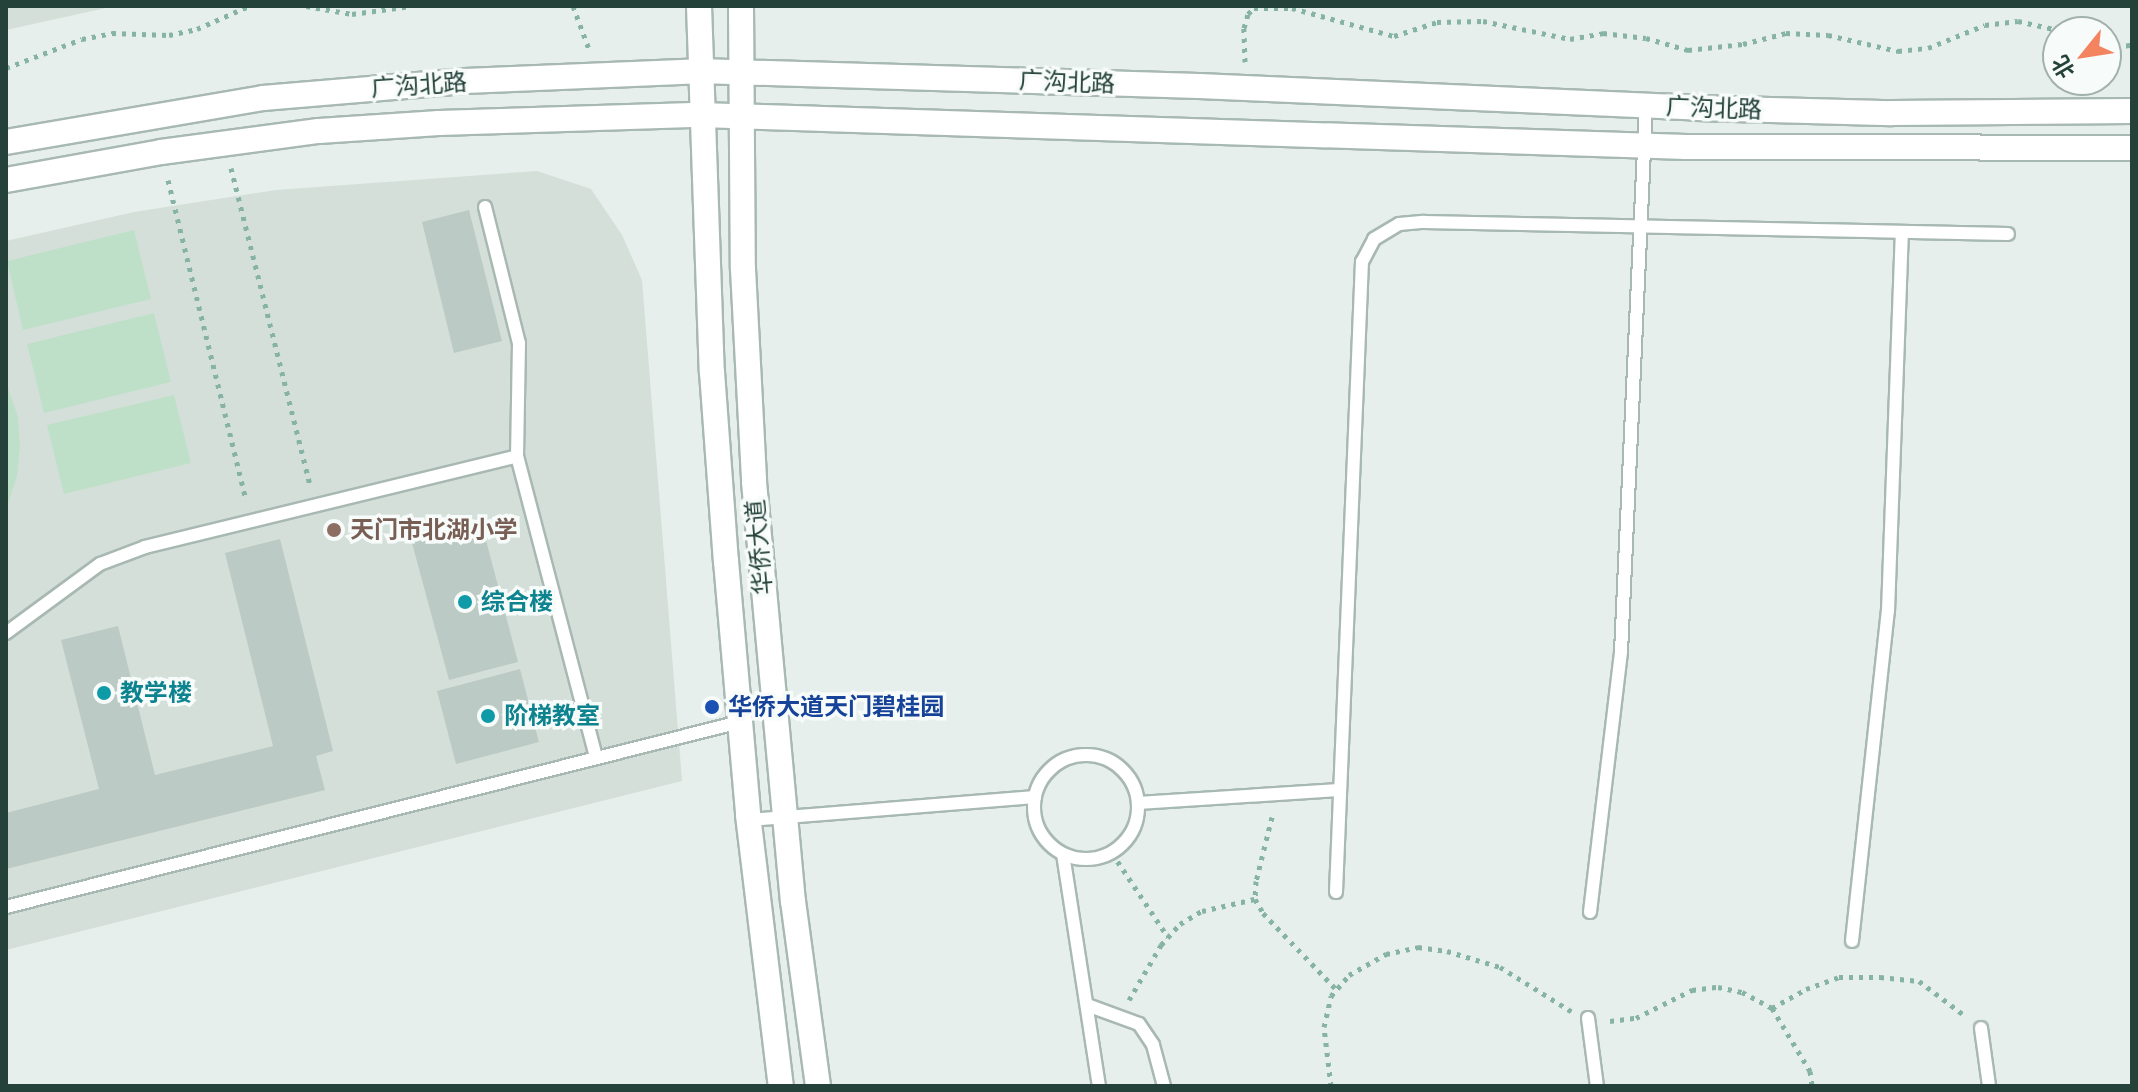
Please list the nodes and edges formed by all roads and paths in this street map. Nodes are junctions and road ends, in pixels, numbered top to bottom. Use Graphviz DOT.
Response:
graph roads {
  1 [pos="249,6"];
  2 [pos="306,6"];
  3 [pos="411,6"];
  4 [pos="573,6"];
  5 [pos="699,6"];
  6 [pos="741,6"];
  7 [pos="2042,26"];
  8 [pos="6,68"];
  9 [pos="699,71"];
  10 [pos="740,72"];
  11 [pos="599,76"];
  12 [pos="1245,88"];
  13 [pos="1646,106"];
  14 [pos="2132,111"];
  15 [pos="700,115"];
  16 [pos="740,115"];
  17 [pos="6,142"];
  18 [pos="225,142"];
  19 [pos="1645,146"];
  20 [pos="2132,148"];
  21 [pos="161,152"];
  22 [pos="6,180"];
  23 [pos="485,207"];
  24 [pos="1641,226"];
  25 [pos="1902,232"];
  26 [pos="2008,234"];
  27 [pos="517,456"];
  28 [pos="315,505"];
  29 [pos="251,521"];
  30 [pos="6,633"];
  31 [pos="740,722"];
  32 [pos="596,758"];
  33 [pos="1339,790"];
  34 [pos="1278,792"];
  35 [pos="1035,797"];
  36 [pos="1138,803"];
  37 [pos="784,817"];
  38 [pos="749,820"];
  39 [pos="1112,853"];
  40 [pos="1063,854"];
  41 [pos="1336,892"];
  42 [pos="1255,899"];
  43 [pos="6,907"];
  44 [pos="1590,912"];
  45 [pos="1168,937"];
  46 [pos="1852,941"];
  47 [pos="1335,988"];
  48 [pos="1087,1005"];
  49 [pos="1772,1008"];
  50 [pos="1120,1014"];
  51 [pos="1588,1018"];
  52 [pos="1981,1028"];
  53 [pos="781,1086"];
  54 [pos="818,1086"];
  55 [pos="1099,1086"];
  56 [pos="1164,1086"];
  57 [pos="1331,1086"];
  58 [pos="1597,1086"];
  59 [pos="1812,1086"];
  60 [pos="1989,1086"];
  1 -- 8 [label="path"];
  2 -- 3 [label="path"];
  4 -- 11 [label="path"];
  5 -- 9 [label="street, 华侨大道"];
  6 -- 10 [label="street, 华侨大道"];
  7 -- 12 [label="path"];
  9 -- 10 [label="street, 广沟北路"];
  9 -- 11 [label="street, 广沟北路"];
  9 -- 15 [label="street, 华侨大道"];
  10 -- 12 [label="street, 广沟北路"];
  10 -- 16 [label="street, 华侨大道"];
  11 -- 17 [label="street, 广沟北路"];
  12 -- 13 [label="street, 广沟北路"];
  13 -- 14 [label="street, 广沟北路"];
  13 -- 19 [label="lane"];
  15 -- 16 [label="street, 广沟北路"];
  15 -- 18 [label="street, 广沟北路"];
  15 -- 31 [label="street, 华侨大道"];
  16 -- 19 [label="street, 广沟北路"];
  16 -- 37 [label="street, 华侨大道"];
  18 -- 21 [label="street, 广沟北路"];
  18 -- 28 [label="path"];
  19 -- 20 [label="street, 广沟北路"];
  19 -- 24 [label="lane"];
  21 -- 22 [label="street, 广沟北路"];
  21 -- 29 [label="path"];
  23 -- 27 [label="lane"];
  24 -- 25 [label="lane"];
  24 -- 33 [label="lane"];
  24 -- 44 [label="lane"];
  25 -- 26 [label="lane"];
  25 -- 46 [label="lane"];
  27 -- 28 [label="lane"];
  27 -- 32 [label="lane"];
  28 -- 29 [label="lane"];
  29 -- 30 [label="lane"];
  31 -- 32 [label="lane"];
  31 -- 38 [label="street, 华侨大道"];
  32 -- 43 [label="lane"];
  33 -- 34 [label="lane"];
  33 -- 41 [label="lane"];
  34 -- 36 [label="lane"];
  34 -- 42 [label="path"];
  35 -- 36 [label="lane"];
  35 -- 37 [label="lane"];
  35 -- 40 [label="lane"];
  36 -- 39 [label="lane"];
  37 -- 38 [label="lane"];
  37 -- 54 [label="street, 华侨大道"];
  38 -- 53 [label="street, 华侨大道"];
  39 -- 40 [label="lane"];
  39 -- 45 [label="path"];
  40 -- 48 [label="lane"];
  42 -- 45 [label="path"];
  42 -- 47 [label="path"];
  45 -- 50 [label="path"];
  47 -- 51 [label="path"];
  47 -- 57 [label="path"];
  48 -- 50 [label="lane"];
  48 -- 55 [label="lane"];
  49 -- 51 [label="path"];
  49 -- 52 [label="path"];
  49 -- 59 [label="path"];
  50 -- 56 [label="lane"];
  51 -- 58 [label="lane"];
  52 -- 60 [label="lane"];
}
